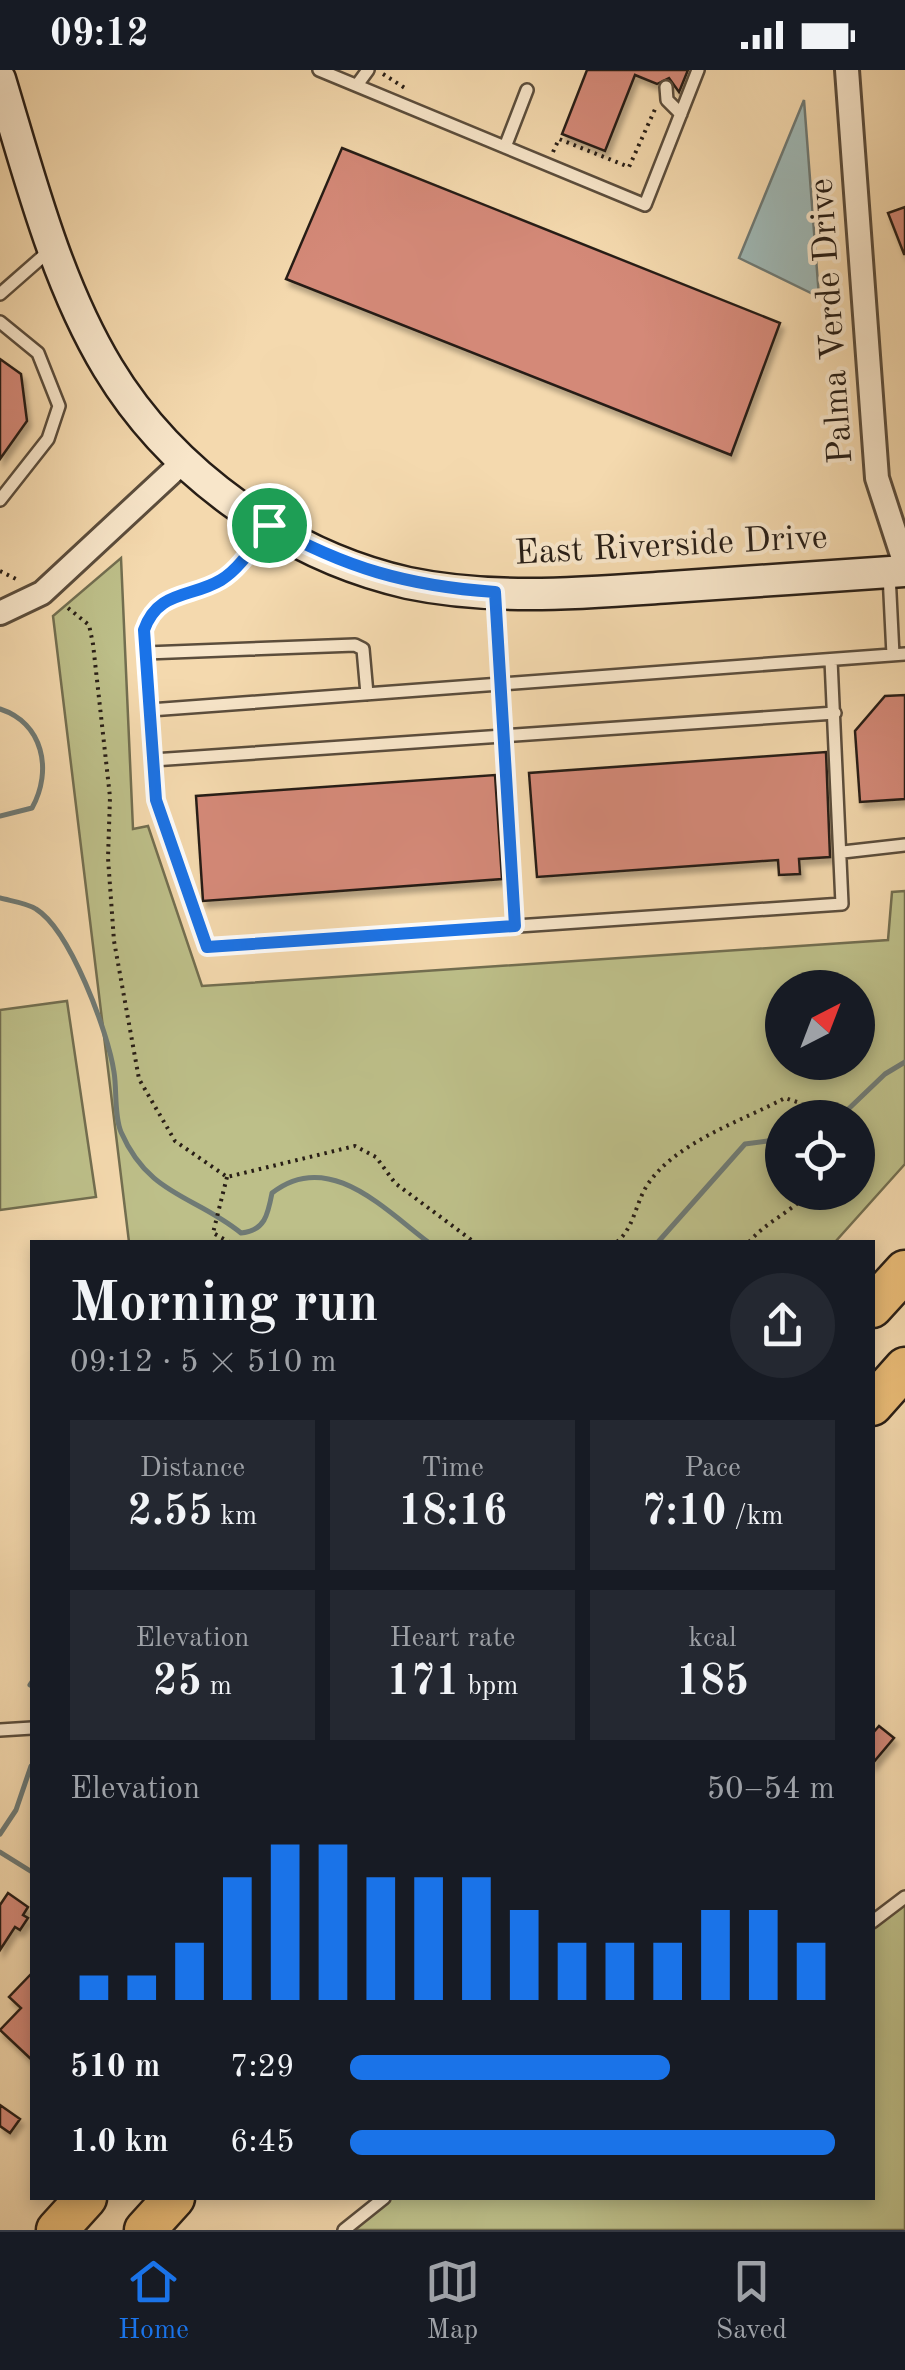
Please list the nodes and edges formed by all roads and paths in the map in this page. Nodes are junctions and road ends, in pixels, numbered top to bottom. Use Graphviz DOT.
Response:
graph roads {
  1 [pos="319,70"];
  2 [pos="368,70"];
  3 [pos="698,70"];
  4 [pos="847,70"];
  5 [pos="1,85"];
  6 [pos="357,85"];
  7 [pos="666,87"];
  8 [pos="528,90"];
  9 [pos="654,95"];
  10 [pos="681,114"];
  11 [pos="505,147"];
  12 [pos="549,150"];
  13 [pos="54,246"];
  14 [pos="0,294"];
  15 [pos="0,322"];
  16 [pos="183,462"];
  17 [pos="0,500"];
  18 [pos="269,525"];
  19 [pos="900,569"];
  20 [pos="0,571"];
  21 [pos="21,582"];
  22 [pos="495,592"];
  23 [pos="68,608"];
  24 [pos="0,613"];
  25 [pos="146,654"];
  26 [pos="899,655"];
  27 [pos="831,660"];
  28 [pos="501,684"];
  29 [pos="367,694"];
  30 [pos="150,710"];
  31 [pos="835,713"];
  32 [pos="504,736"];
  33 [pos="153,760"];
  34 [pos="905,845"];
  35 [pos="843,852"];
  36 [pos="515,926"];
  37 [pos="765,1109"];
  38 [pos="227,1177"];
  39 [pos="793,1210"];
  40 [pos="225,1240"];
  41 [pos="471,1240"];
  42 [pos="619,1240"];
  43 [pos="751,1240"];
  44 [pos="905,1271"];
  45 [pos="875,1304"];
  46 [pos="905,1368"];
  47 [pos="875,1401"];
  48 [pos="30,1728"];
  49 [pos="0,1730"];
  50 [pos="905,1897"];
  51 [pos="875,1920"];
  52 [pos="84,2200"];
  53 [pos="172,2200"];
  54 [pos="382,2200"];
  55 [pos="57,2230"];
  56 [pos="146,2230"];
  57 [pos="344,2230"];
  1 -- 6 [label="lane"];
  2 -- 6 [label="lane"];
  3 -- 10 [label="lane"];
  4 -- 19 [label="street, Palma Verde Drive"];
  5 -- 13 [label="main road, East Riverside Drive"];
  6 -- 11 [label="lane"];
  7 -- 10 [label="lane"];
  8 -- 11 [label="lane"];
  9 -- 12 [label="path"];
  10 -- 11 [label="lane"];
  13 -- 14 [label="lane"];
  13 -- 16 [label="main road, East Riverside Drive"];
  15 -- 17 [label="lane"];
  16 -- 18 [label="main road, East Riverside Drive"];
  16 -- 24 [label="street"];
  18 -- 22 [label="main road, East Riverside Drive"];
  18 -- 25 [label="lane"];
  19 -- 22 [label="main road, East Riverside Drive"];
  19 -- 26 [label="lane"];
  20 -- 21 [label="path"];
  22 -- 28 [label="lane"];
  23 -- 38 [label="path"];
  25 -- 29 [label="lane"];
  25 -- 30 [label="lane"];
  26 -- 27 [label="lane"];
  27 -- 28 [label="lane"];
  27 -- 31 [label="lane"];
  28 -- 29 [label="lane"];
  28 -- 32 [label="lane"];
  29 -- 30 [label="lane"];
  30 -- 33 [label="lane"];
  31 -- 32 [label="lane"];
  31 -- 35 [label="lane"];
  32 -- 33 [label="lane"];
  32 -- 36 [label="lane"];
  33 -- 36 [label="lane"];
  34 -- 35 [label="lane"];
  35 -- 36 [label="lane"];
  37 -- 42 [label="path"];
  38 -- 40 [label="path"];
  38 -- 41 [label="path"];
  39 -- 43 [label="path"];
  44 -- 45 [label="highway"];
  46 -- 47 [label="highway"];
  48 -- 49 [label="lane"];
  50 -- 51 [label="lane"];
  52 -- 55 [label="highway"];
  53 -- 56 [label="highway"];
  54 -- 57 [label="lane"];
}
